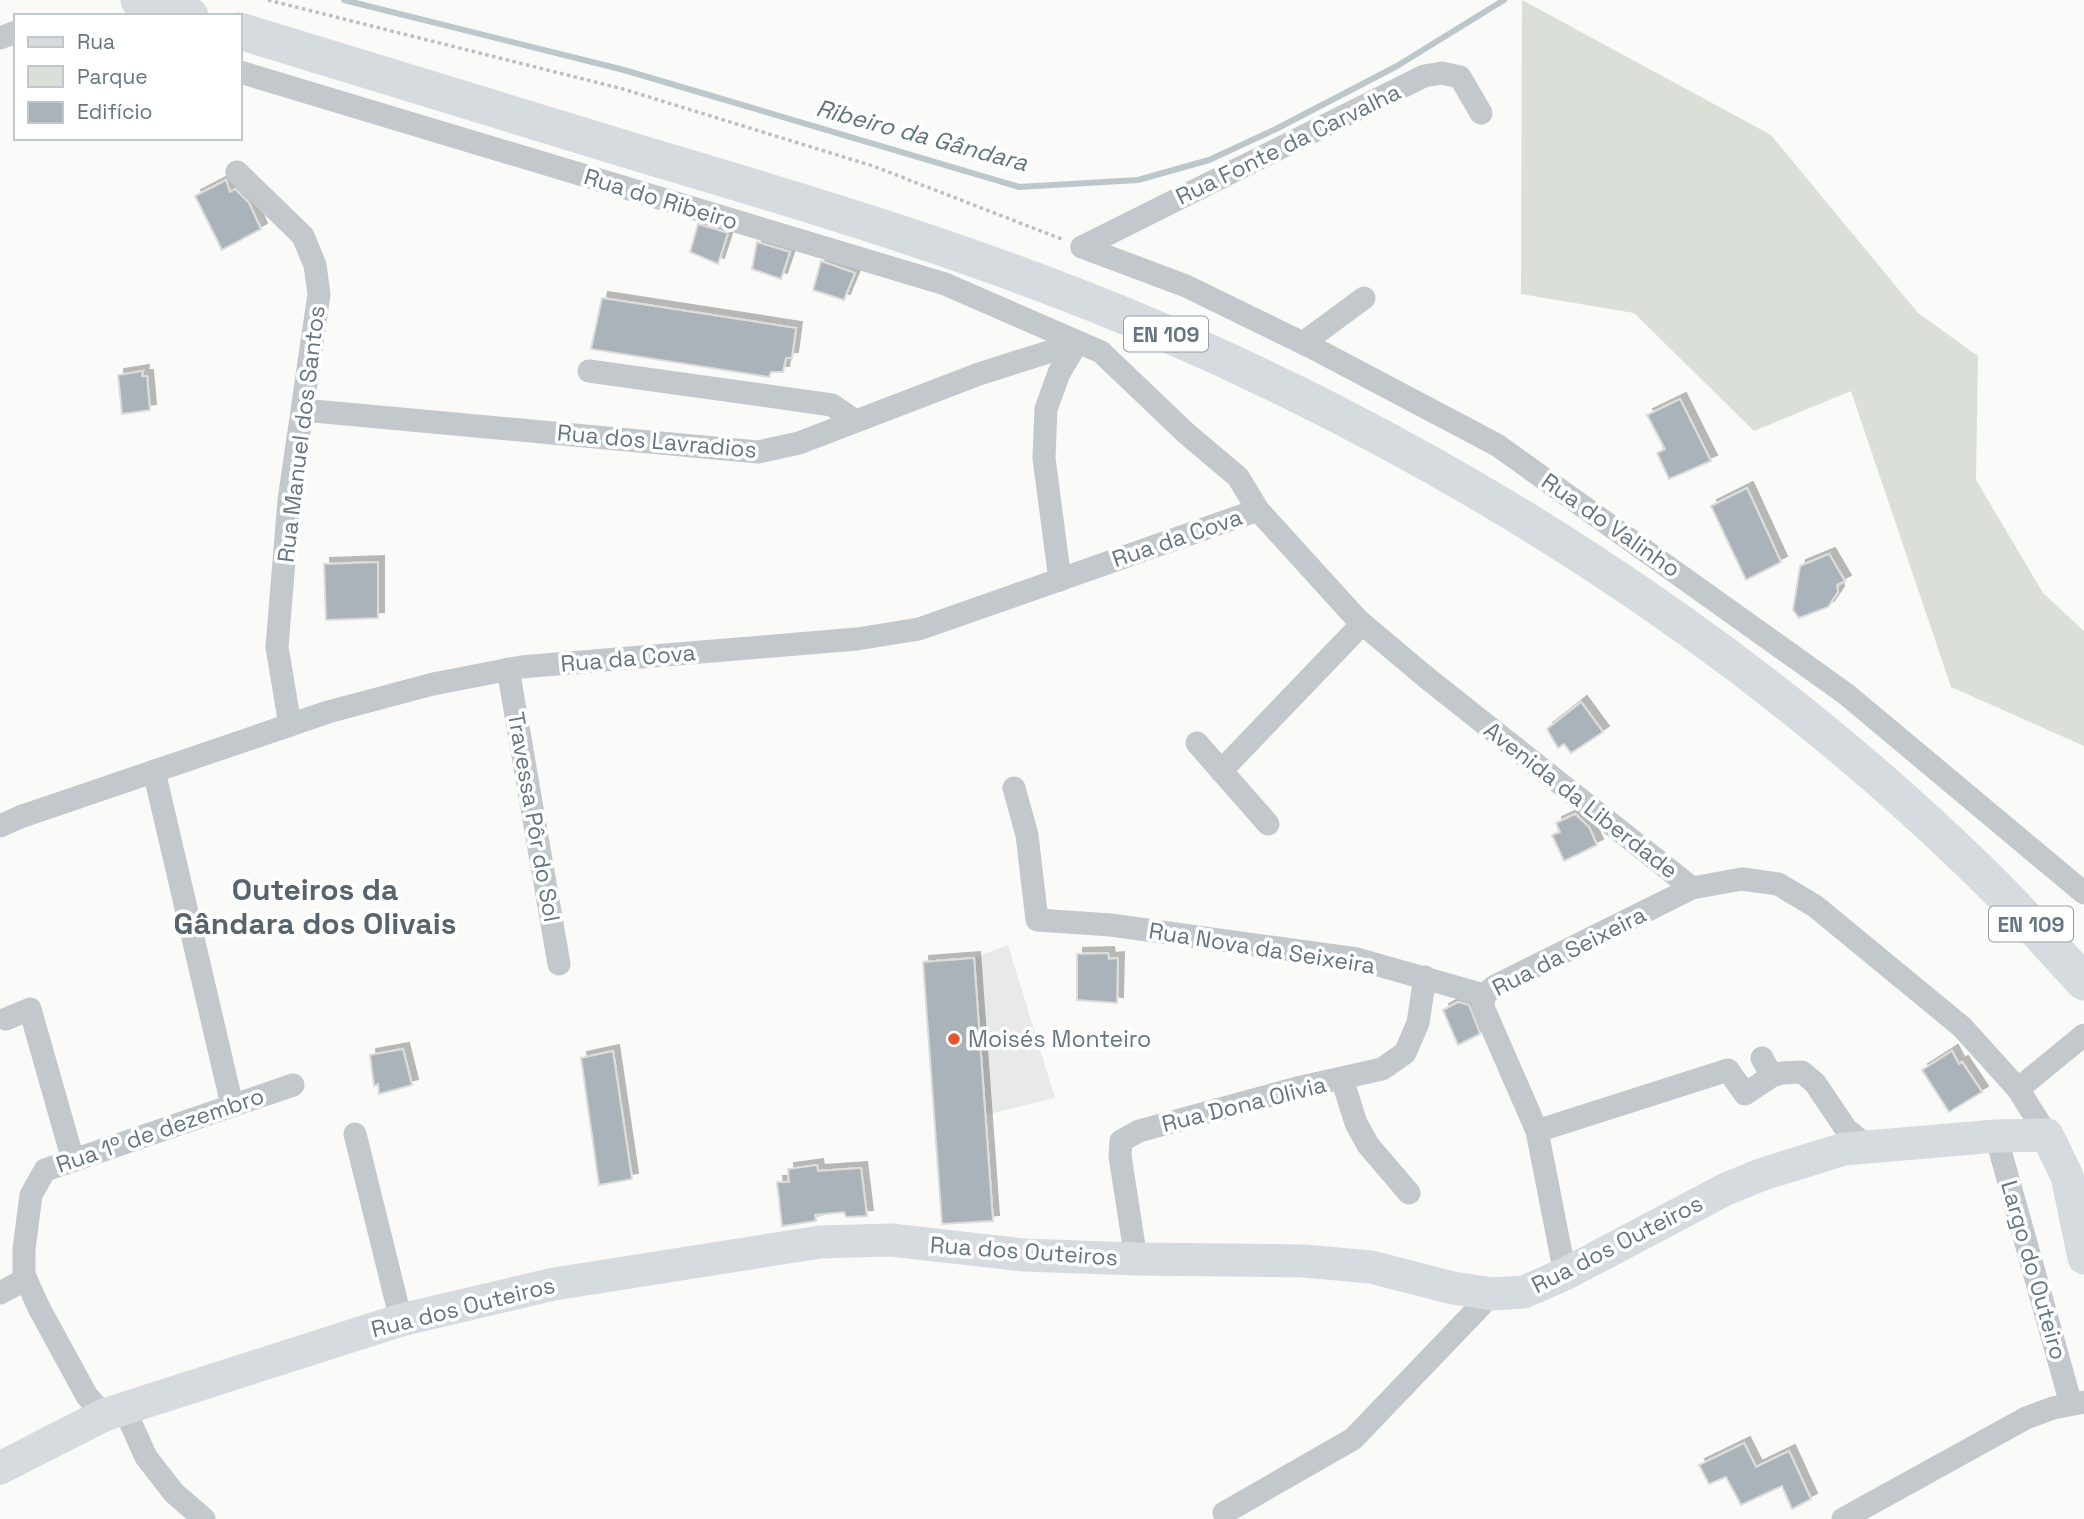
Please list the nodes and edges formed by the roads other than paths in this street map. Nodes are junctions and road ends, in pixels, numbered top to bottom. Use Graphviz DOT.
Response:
graph roads {
  1 [pos="139,0"];
  2 [pos="184,14"];
  3 [pos="242,32"];
  4 [pos="242,73"];
  5 [pos="1481,113"];
  6 [pos="237,173"];
  7 [pos="1082,247"];
  8 [pos="1364,298"];
  9 [pos="1077,343"];
  10 [pos="1303,343"];
  11 [pos="589,371"];
  12 [pos="303,410"];
  13 [pos="855,421"];
  14 [pos="1258,510"];
  15 [pos="1059,580"];
  16 [pos="1362,624"];
  17 [pos="508,669"];
  18 [pos="290,725"];
  19 [pos="1197,743"];
  20 [pos="154,771"];
  21 [pos="1222,771"];
  22 [pos="1014,788"];
  23 [pos="1268,824"];
  24 [pos="0,826"];
  25 [pos="1692,888"];
  26 [pos="2084,893"];
  27 [pos="559,964"];
  28 [pos="1425,978"];
  29 [pos="2084,982"];
  30 [pos="1484,995"];
  31 [pos="6,1019"];
  32 [pos="2084,1035"];
  33 [pos="1342,1079"];
  34 [pos="293,1085"];
  35 [pos="2018,1089"];
  36 [pos="232,1105"];
  37 [pos="1537,1131"];
  38 [pos="355,1134"];
  39 [pos="2047,1135"];
  40 [pos="1996,1136"];
  41 [pos="1867,1146"];
  42 [pos="73,1160"];
  43 [pos="1409,1193"];
  44 [pos="2084,1258"];
  45 [pos="1136,1259"];
  46 [pos="1565,1274"];
  47 [pos="26,1279"];
  48 [pos="0,1293"];
  49 [pos="1492,1294"];
  50 [pos="401,1320"];
  51 [pos="2078,1403"];
  52 [pos="114,1411"];
  53 [pos="3,1461"];
  54 [pos="1224,1513"];
  55 [pos="204,1519"];
  56 [pos="1843,1519"];
  1 -- 2 [label="main road"];
  3 -- 29 [label="main road, EN 109"];
  4 -- 9 [label="street, Rua do Ribeiro"];
  5 -- 7 [label="street, Rua Fonte da Carvalha"];
  6 -- 12 [label="street, Rua Manuel dos Santos"];
  7 -- 10 [label="street, Rua do Valinho"];
  8 -- 10 [label="street"];
  9 -- 13 [label="street, Rua dos Lavradios"];
  9 -- 14 [label="street, Rua do Ribeiro"];
  9 -- 15 [label="street"];
  10 -- 26 [label="street, Rua do Valinho"];
  11 -- 13 [label="street"];
  12 -- 13 [label="street, Rua dos Lavradios"];
  12 -- 18 [label="street, Rua Manuel dos Santos"];
  14 -- 15 [label="street, Rua da Cova"];
  14 -- 16 [label="street, Avenida da Liberdade"];
  15 -- 17 [label="street, Rua da Cova"];
  16 -- 21 [label="street"];
  16 -- 25 [label="street, Avenida da Liberdade"];
  17 -- 18 [label="street, Rua da Cova"];
  17 -- 27 [label="street, Travessa Pôr do Sol"];
  18 -- 20 [label="street, Rua da Cova"];
  19 -- 21 [label="street"];
  20 -- 24 [label="street, Rua da Cova"];
  20 -- 36 [label="street"];
  21 -- 23 [label="street"];
  22 -- 28 [label="street, Rua Nova da Seixeira"];
  25 -- 30 [label="street, Rua da Seixeira"];
  25 -- 35 [label="street, Avenida da Liberdade"];
  28 -- 30 [label="street, Rua Nova da Seixeira"];
  28 -- 33 [label="street, Rua Dona Olivia"];
  30 -- 37 [label="street"];
  31 -- 42 [label="street"];
  32 -- 35 [label="street"];
  33 -- 43 [label="street"];
  33 -- 45 [label="street, Rua Dona Olivia"];
  34 -- 36 [label="street, Rua 1º de dezembro"];
  35 -- 39 [label="street, Avenida da Liberdade"];
  36 -- 42 [label="street, Rua 1º de dezembro"];
  37 -- 41 [label="street"];
  37 -- 46 [label="street"];
  38 -- 50 [label="street"];
  39 -- 40 [label="street, Rua dos Outeiros"];
  39 -- 44 [label="street, Avenida da Liberdade"];
  40 -- 41 [label="street, Rua dos Outeiros"];
  40 -- 51 [label="street, Largo do Outeiro"];
  41 -- 46 [label="street, Rua dos Outeiros"];
  42 -- 47 [label="street, Rua 1º de dezembro"];
  45 -- 49 [label="street, Rua dos Outeiros"];
  45 -- 50 [label="street, Rua dos Outeiros"];
  46 -- 49 [label="street, Rua dos Outeiros"];
  47 -- 48 [label="street"];
  47 -- 52 [label="street, Rua 1º de dezembro"];
  49 -- 54 [label="street"];
  50 -- 52 [label="street, Rua dos Outeiros"];
  51 -- 56 [label="street"];
  52 -- 53 [label="street, Rua dos Outeiros"];
  52 -- 55 [label="street, Rua 1º de dezembro"];
}
